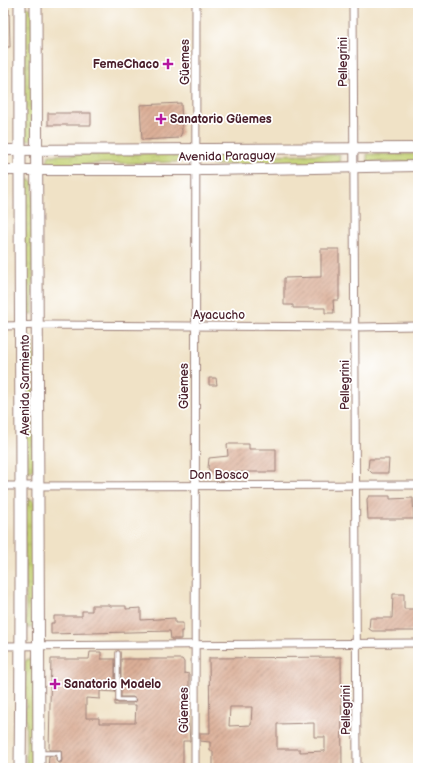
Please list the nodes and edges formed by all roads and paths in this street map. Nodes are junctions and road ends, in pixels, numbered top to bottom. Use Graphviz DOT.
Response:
graph roads {
  1 [pos="20,3"];
  2 [pos="36,3"];
  3 [pos="196,3"];
  4 [pos="353,3"];
  5 [pos="196,148"];
  6 [pos="354,148"];
  7 [pos="418,148"];
  8 [pos="37,149"];
  9 [pos="3,150"];
  10 [pos="20,150"];
  11 [pos="418,166"];
  12 [pos="354,168"];
  13 [pos="37,169"];
  14 [pos="3,170"];
  15 [pos="20,170"];
  16 [pos="196,170"];
  17 [pos="3,326"];
  18 [pos="21,326"];
  19 [pos="38,326"];
  20 [pos="195,326"];
  21 [pos="418,326"];
  22 [pos="356,327"];
  23 [pos="418,485"];
  24 [pos="3,486"];
  25 [pos="21,486"];
  26 [pos="38,486"];
  27 [pos="196,486"];
  28 [pos="356,486"];
  29 [pos="356,643"];
  30 [pos="418,643"];
  31 [pos="21,645"];
  32 [pos="195,645"];
  33 [pos="3,646"];
  34 [pos="38,646"];
  35 [pos="118,653"];
  36 [pos="133,700"];
  37 [pos="39,753"];
  38 [pos="59,760"];
  39 [pos="20,768"];
  40 [pos="39,768"];
  41 [pos="195,768"];
  42 [pos="357,768"];
  1 -- 10 [label="main road, Avenida Sarmiento"];
  2 -- 8 [label="main road, Avenida Sarmiento"];
  3 -- 5 [label="street, Güemes"];
  4 -- 6 [label="street, Pellegrini"];
  5 -- 6 [label="main road, Avenida Paraguay"];
  5 -- 8 [label="main road, Avenida Paraguay"];
  5 -- 16 [label="street, Güemes"];
  6 -- 7 [label="main road, Avenida Paraguay"];
  6 -- 12 [label="street, Pellegrini"];
  8 -- 10 [label="main road, Avenida Paraguay"];
  8 -- 13 [label="main road, Avenida Sarmiento"];
  9 -- 10 [label="main road, Avenida Paraguay"];
  10 -- 15 [label="main road, Avenida Sarmiento"];
  11 -- 12 [label="main road, Avenida Paraguay"];
  12 -- 16 [label="main road, Avenida Paraguay"];
  12 -- 22 [label="street, Pellegrini"];
  13 -- 15 [label="main road, Avenida Paraguay"];
  13 -- 16 [label="main road, Avenida Paraguay"];
  13 -- 19 [label="main road, Avenida Sarmiento"];
  14 -- 15 [label="main road, Avenida Paraguay"];
  15 -- 18 [label="main road, Avenida Sarmiento"];
  16 -- 20 [label="street, Güemes"];
  17 -- 18 [label="street, Ayacucho"];
  18 -- 19 [label="street, Ayacucho"];
  18 -- 25 [label="main road, Avenida Sarmiento"];
  19 -- 20 [label="street, Ayacucho"];
  19 -- 26 [label="main road, Avenida Sarmiento"];
  20 -- 22 [label="street, Ayacucho"];
  20 -- 27 [label="street, Güemes"];
  21 -- 22 [label="street, Ayacucho"];
  22 -- 28 [label="street, Pellegrini"];
  23 -- 28 [label="street, Don Bosco"];
  24 -- 25 [label="street, Don Bosco"];
  25 -- 26 [label="street, Don Bosco"];
  25 -- 31 [label="main road, Avenida Sarmiento"];
  26 -- 27 [label="street, Don Bosco"];
  26 -- 34 [label="main road, Avenida Sarmiento"];
  27 -- 28 [label="street, Don Bosco"];
  27 -- 32 [label="street, Güemes"];
  28 -- 29 [label="street, Pellegrini"];
  29 -- 30 [label="street"];
  29 -- 32 [label="street"];
  29 -- 42 [label="street, Pellegrini"];
  31 -- 33 [label="street"];
  31 -- 34 [label="street"];
  31 -- 39 [label="main road, Avenida Sarmiento"];
  32 -- 34 [label="street"];
  32 -- 41 [label="street, Güemes"];
  34 -- 37 [label="main road, Avenida Sarmiento"];
  35 -- 36 [label="lane"];
  37 -- 38 [label="lane"];
  37 -- 40 [label="main road, Avenida Sarmiento"];
}
